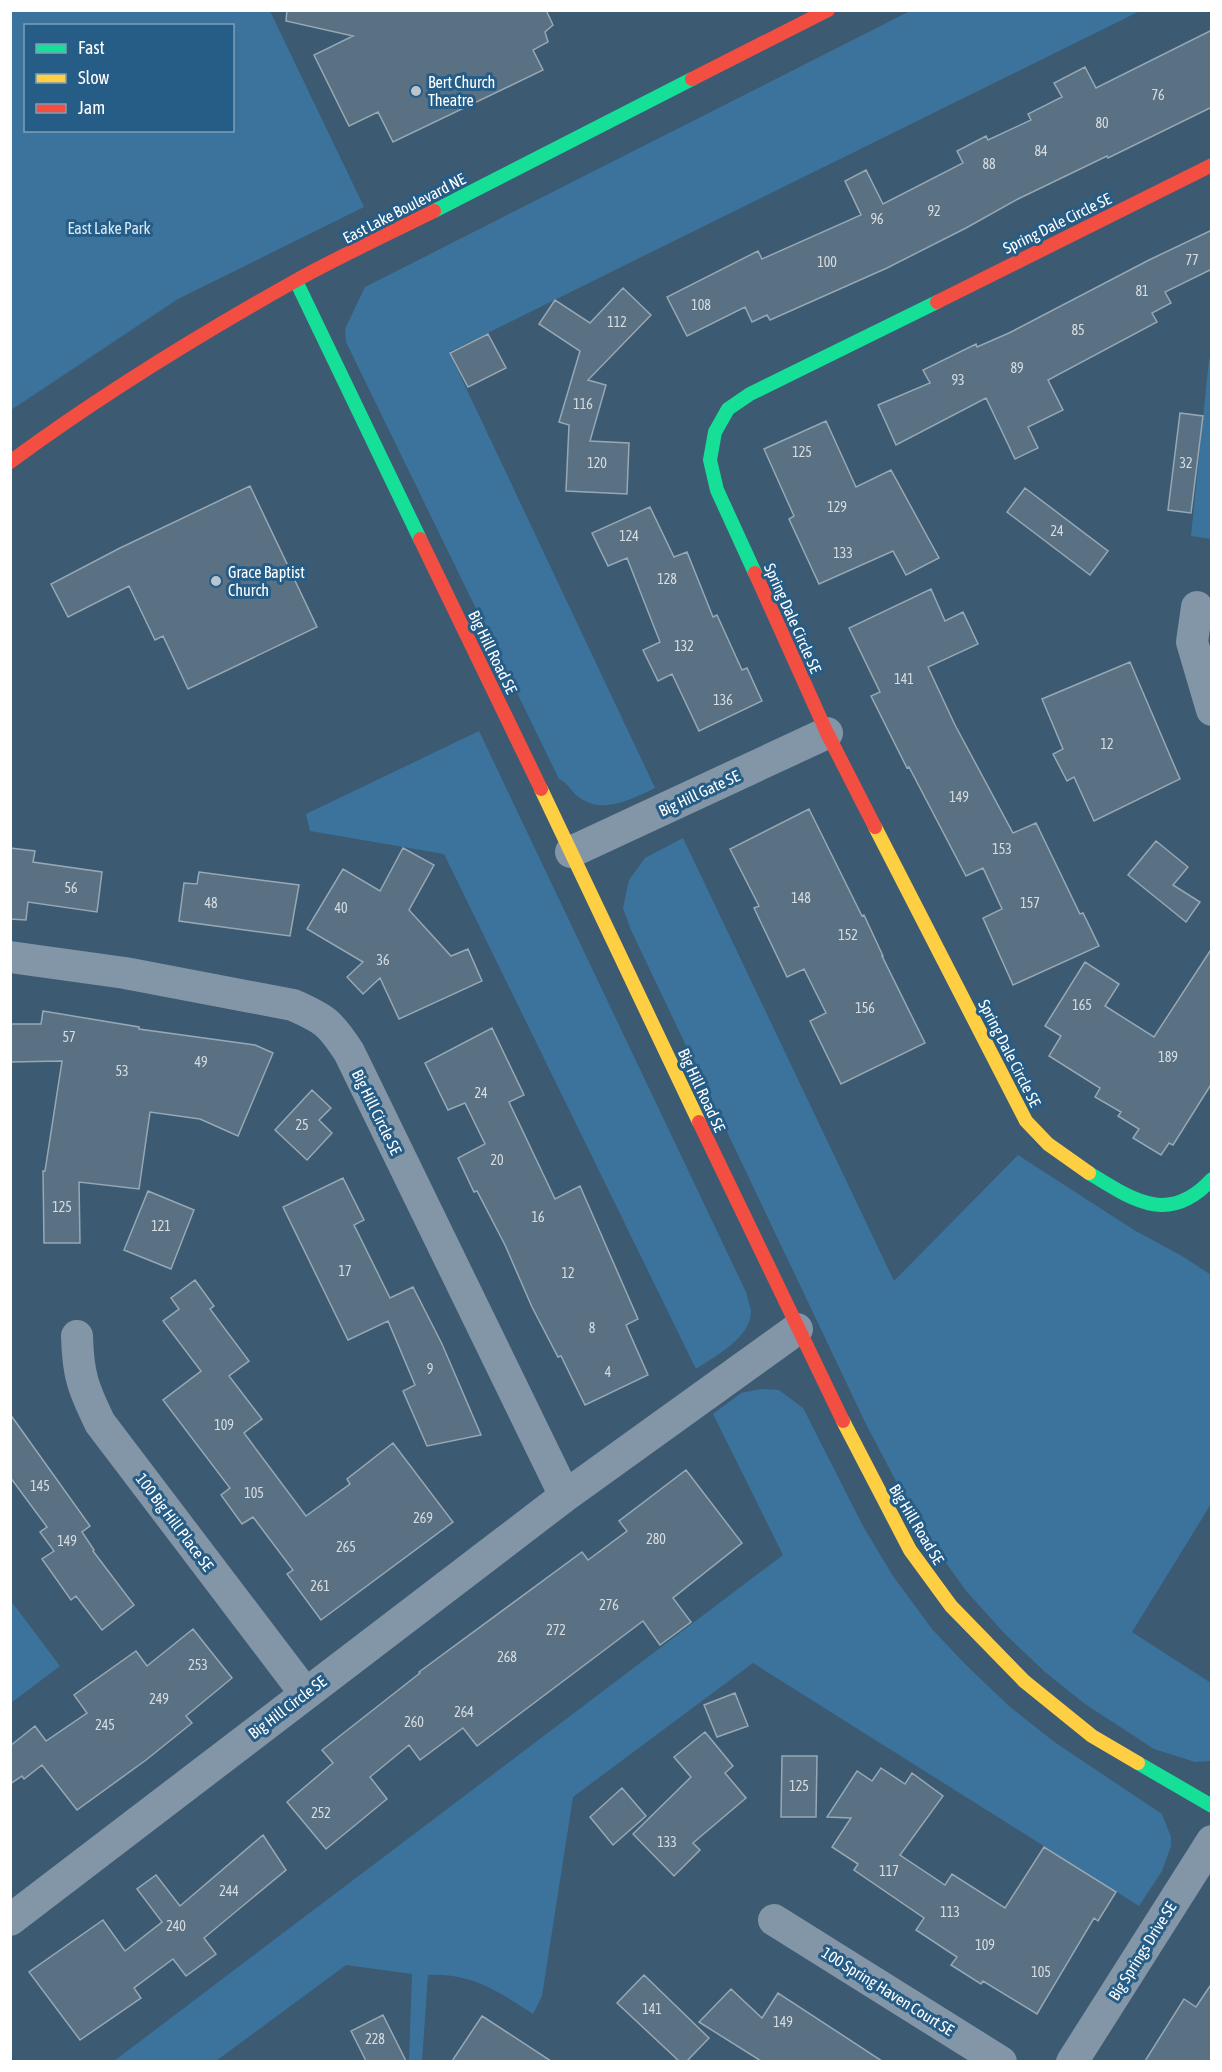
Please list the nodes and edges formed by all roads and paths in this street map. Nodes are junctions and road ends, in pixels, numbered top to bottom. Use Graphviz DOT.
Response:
graph roads {
  1 [pos="828,10"];
  2 [pos="1212,165"];
  3 [pos="296,281"];
  4 [pos="10,462"];
  5 [pos="1197,607"];
  6 [pos="1212,710"];
  7 [pos="827,733"];
  8 [pos="571,852"];
  9 [pos="10,957"];
  10 [pos="1212,1179"];
  11 [pos="797,1329"];
  12 [pos="77,1336"];
  13 [pos="565,1496"];
  14 [pos="305,1693"];
  15 [pos="1212,1806"];
  16 [pos="1212,1841"];
  17 [pos="10,1920"];
  18 [pos="774,1920"];
  19 [pos="1001,2061"];
  20 [pos="1072,2061"];
  1 -- 3 [label="street, East Lake Boulevard NE"];
  2 -- 7 [label="street, Spring Dale Circle SE"];
  3 -- 4 [label="street, East Lake Boulevard NE"];
  3 -- 8 [label="street, Big Hill Road SE"];
  5 -- 6 [label="street"];
  7 -- 8 [label="street, Big Hill Gate SE"];
  7 -- 10 [label="street, Spring Dale Circle SE"];
  8 -- 11 [label="street, Big Hill Road SE"];
  9 -- 13 [label="street, Big Hill Circle SE"];
  11 -- 13 [label="street, Big Hill Circle SE"];
  11 -- 15 [label="street, Big Hill Road SE"];
  12 -- 14 [label="street, 100 Big Hill Place SE"];
  13 -- 14 [label="street, Big Hill Circle SE"];
  14 -- 17 [label="street, Big Hill Circle SE"];
  16 -- 20 [label="street, Big Springs Drive SE"];
  18 -- 19 [label="street, 100 Spring Haven Court SE"];
}
